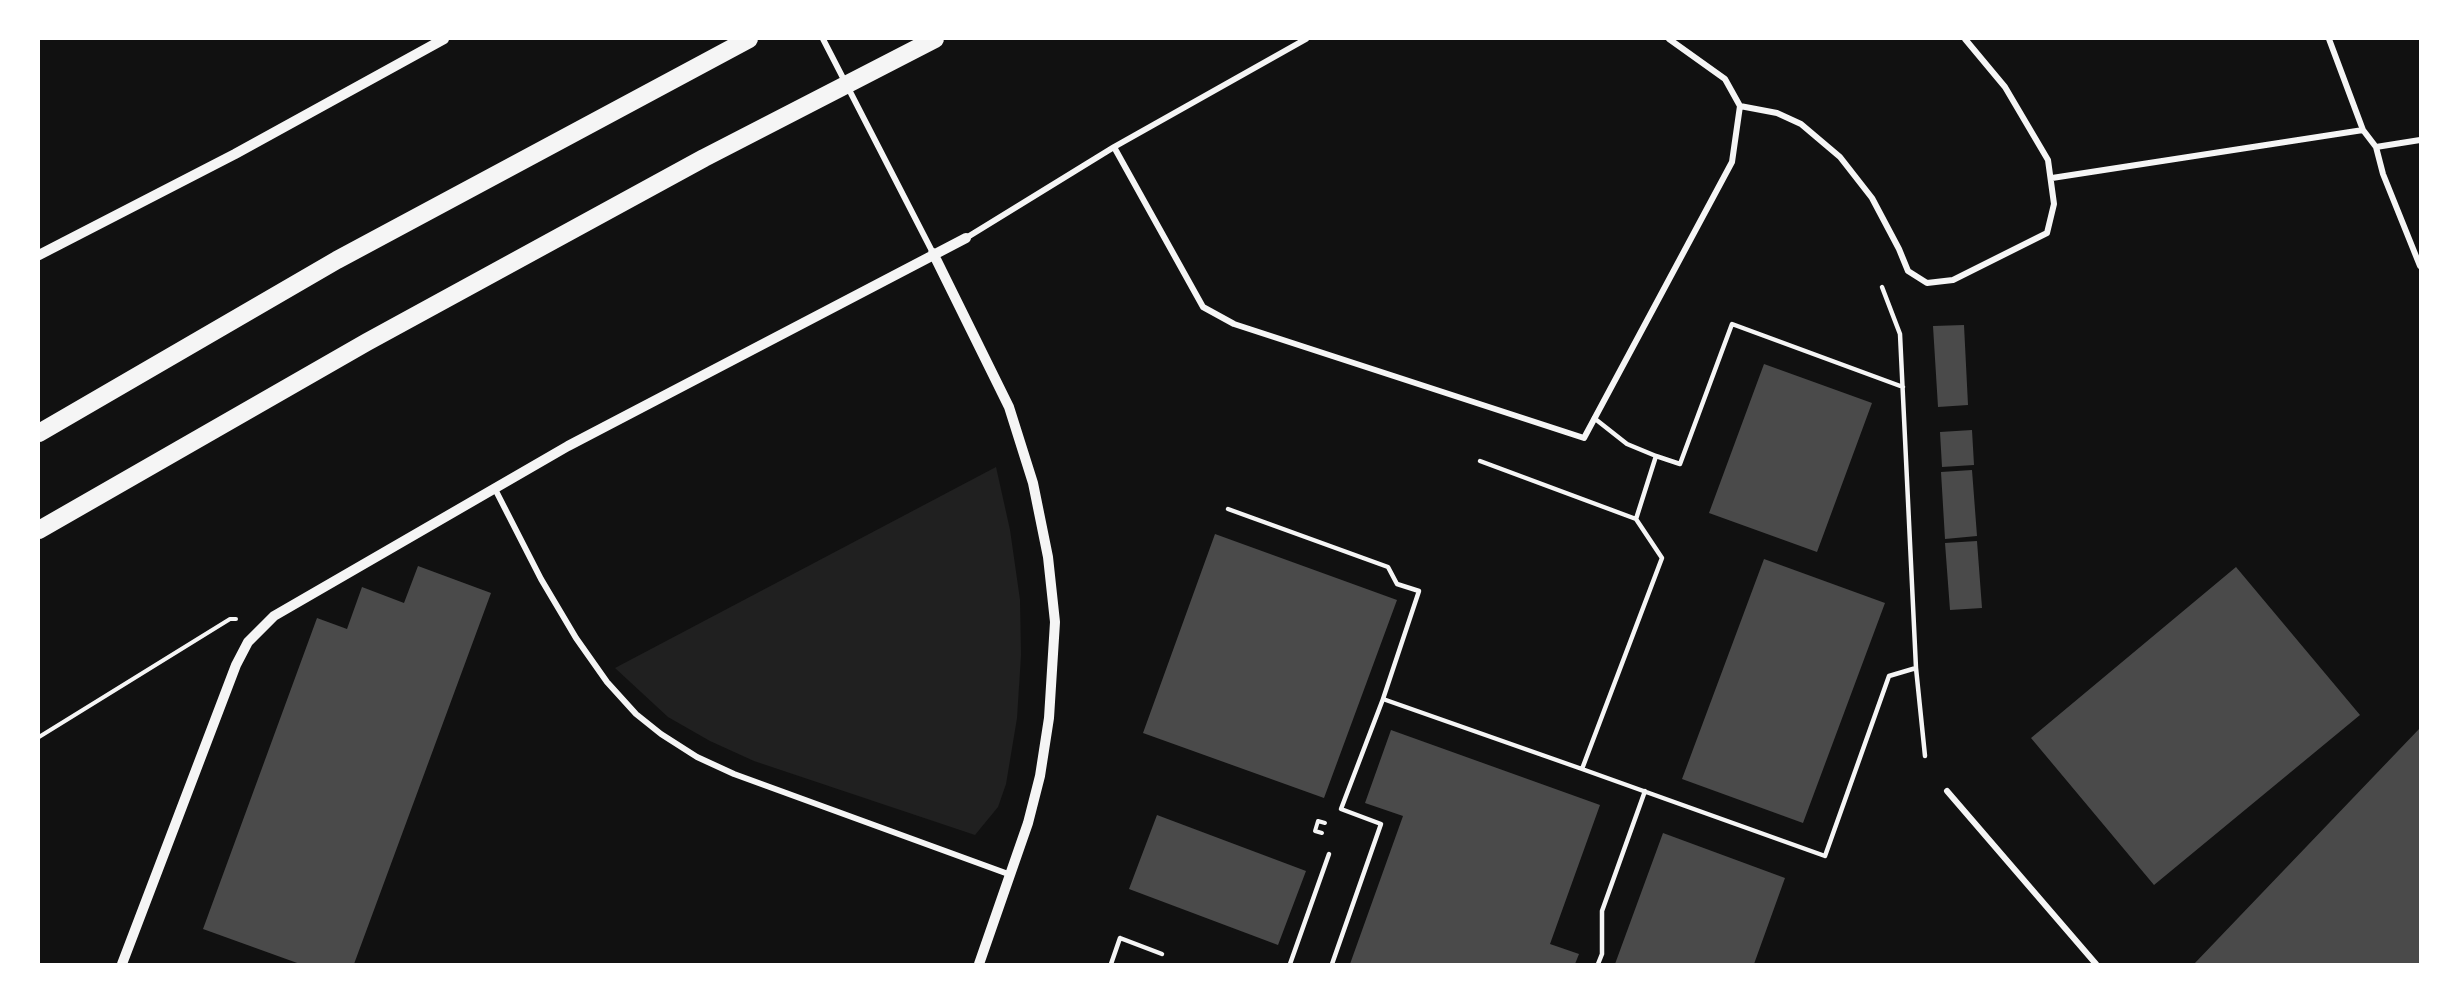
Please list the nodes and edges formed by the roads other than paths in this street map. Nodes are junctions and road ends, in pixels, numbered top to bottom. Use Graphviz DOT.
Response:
graph roads {
  1 [pos="444,39"];
  2 [pos="749,39"];
  3 [pos="823,39"];
  4 [pos="935,39"];
  5 [pos="1306,39"];
  6 [pos="1669,39"];
  7 [pos="1965,39"];
  8 [pos="2329,39"];
  9 [pos="1740,106"];
  10 [pos="2363,130"];
  11 [pos="2420,140"];
  12 [pos="1114,147"];
  13 [pos="2376,147"];
  14 [pos="2052,178"];
  15 [pos="966,237"];
  16 [pos="933,254"];
  17 [pos="39,255"];
  18 [pos="2420,266"];
  19 [pos="1882,286"];
  20 [pos="1903,387"];
  21 [pos="1594,418"];
  22 [pos="39,434"];
  23 [pos="1656,456"];
  24 [pos="1480,460"];
  25 [pos="495,489"];
  26 [pos="1228,509"];
  27 [pos="1636,519"];
  28 [pos="39,530"];
  29 [pos="1916,668"];
  30 [pos="1383,699"];
  31 [pos="1925,756"];
  32 [pos="1582,769"];
  33 [pos="1645,791"];
  34 [pos="1947,791"];
  35 [pos="1329,855"];
  36 [pos="1011,875"];
  37 [pos="1162,954"];
  38 [pos="122,964"];
  39 [pos="979,964"];
  40 [pos="1111,964"];
  41 [pos="1290,964"];
  42 [pos="1332,964"];
  43 [pos="1598,964"];
  44 [pos="2096,964"];
  1 -- 17 [label="street"];
  2 -- 22 [label="highway"];
  3 -- 16 [label="street"];
  4 -- 28 [label="highway"];
  5 -- 12 [label="street"];
  6 -- 9 [label="street"];
  7 -- 14 [label="street"];
  8 -- 10 [label="street"];
  9 -- 14 [label="street"];
  9 -- 21 [label="street"];
  10 -- 13 [label="street"];
  10 -- 14 [label="street"];
  11 -- 13 [label="street"];
  12 -- 15 [label="street"];
  12 -- 21 [label="street"];
  13 -- 18 [label="street"];
  15 -- 16 [label="street"];
  16 -- 25 [label="street"];
  16 -- 36 [label="street"];
  19 -- 20 [label="lane"];
  20 -- 23 [label="lane"];
  20 -- 29 [label="lane"];
  21 -- 23 [label="lane"];
  23 -- 27 [label="lane"];
  24 -- 27 [label="lane"];
  25 -- 36 [label="street"];
  25 -- 38 [label="street"];
  26 -- 30 [label="lane"];
  27 -- 32 [label="lane"];
  29 -- 31 [label="lane"];
  29 -- 33 [label="lane"];
  30 -- 32 [label="lane"];
  30 -- 42 [label="lane"];
  32 -- 33 [label="lane"];
  33 -- 43 [label="lane"];
  34 -- 44 [label="street"];
  35 -- 41 [label="lane"];
  36 -- 39 [label="street"];
  37 -- 40 [label="lane"];
}
